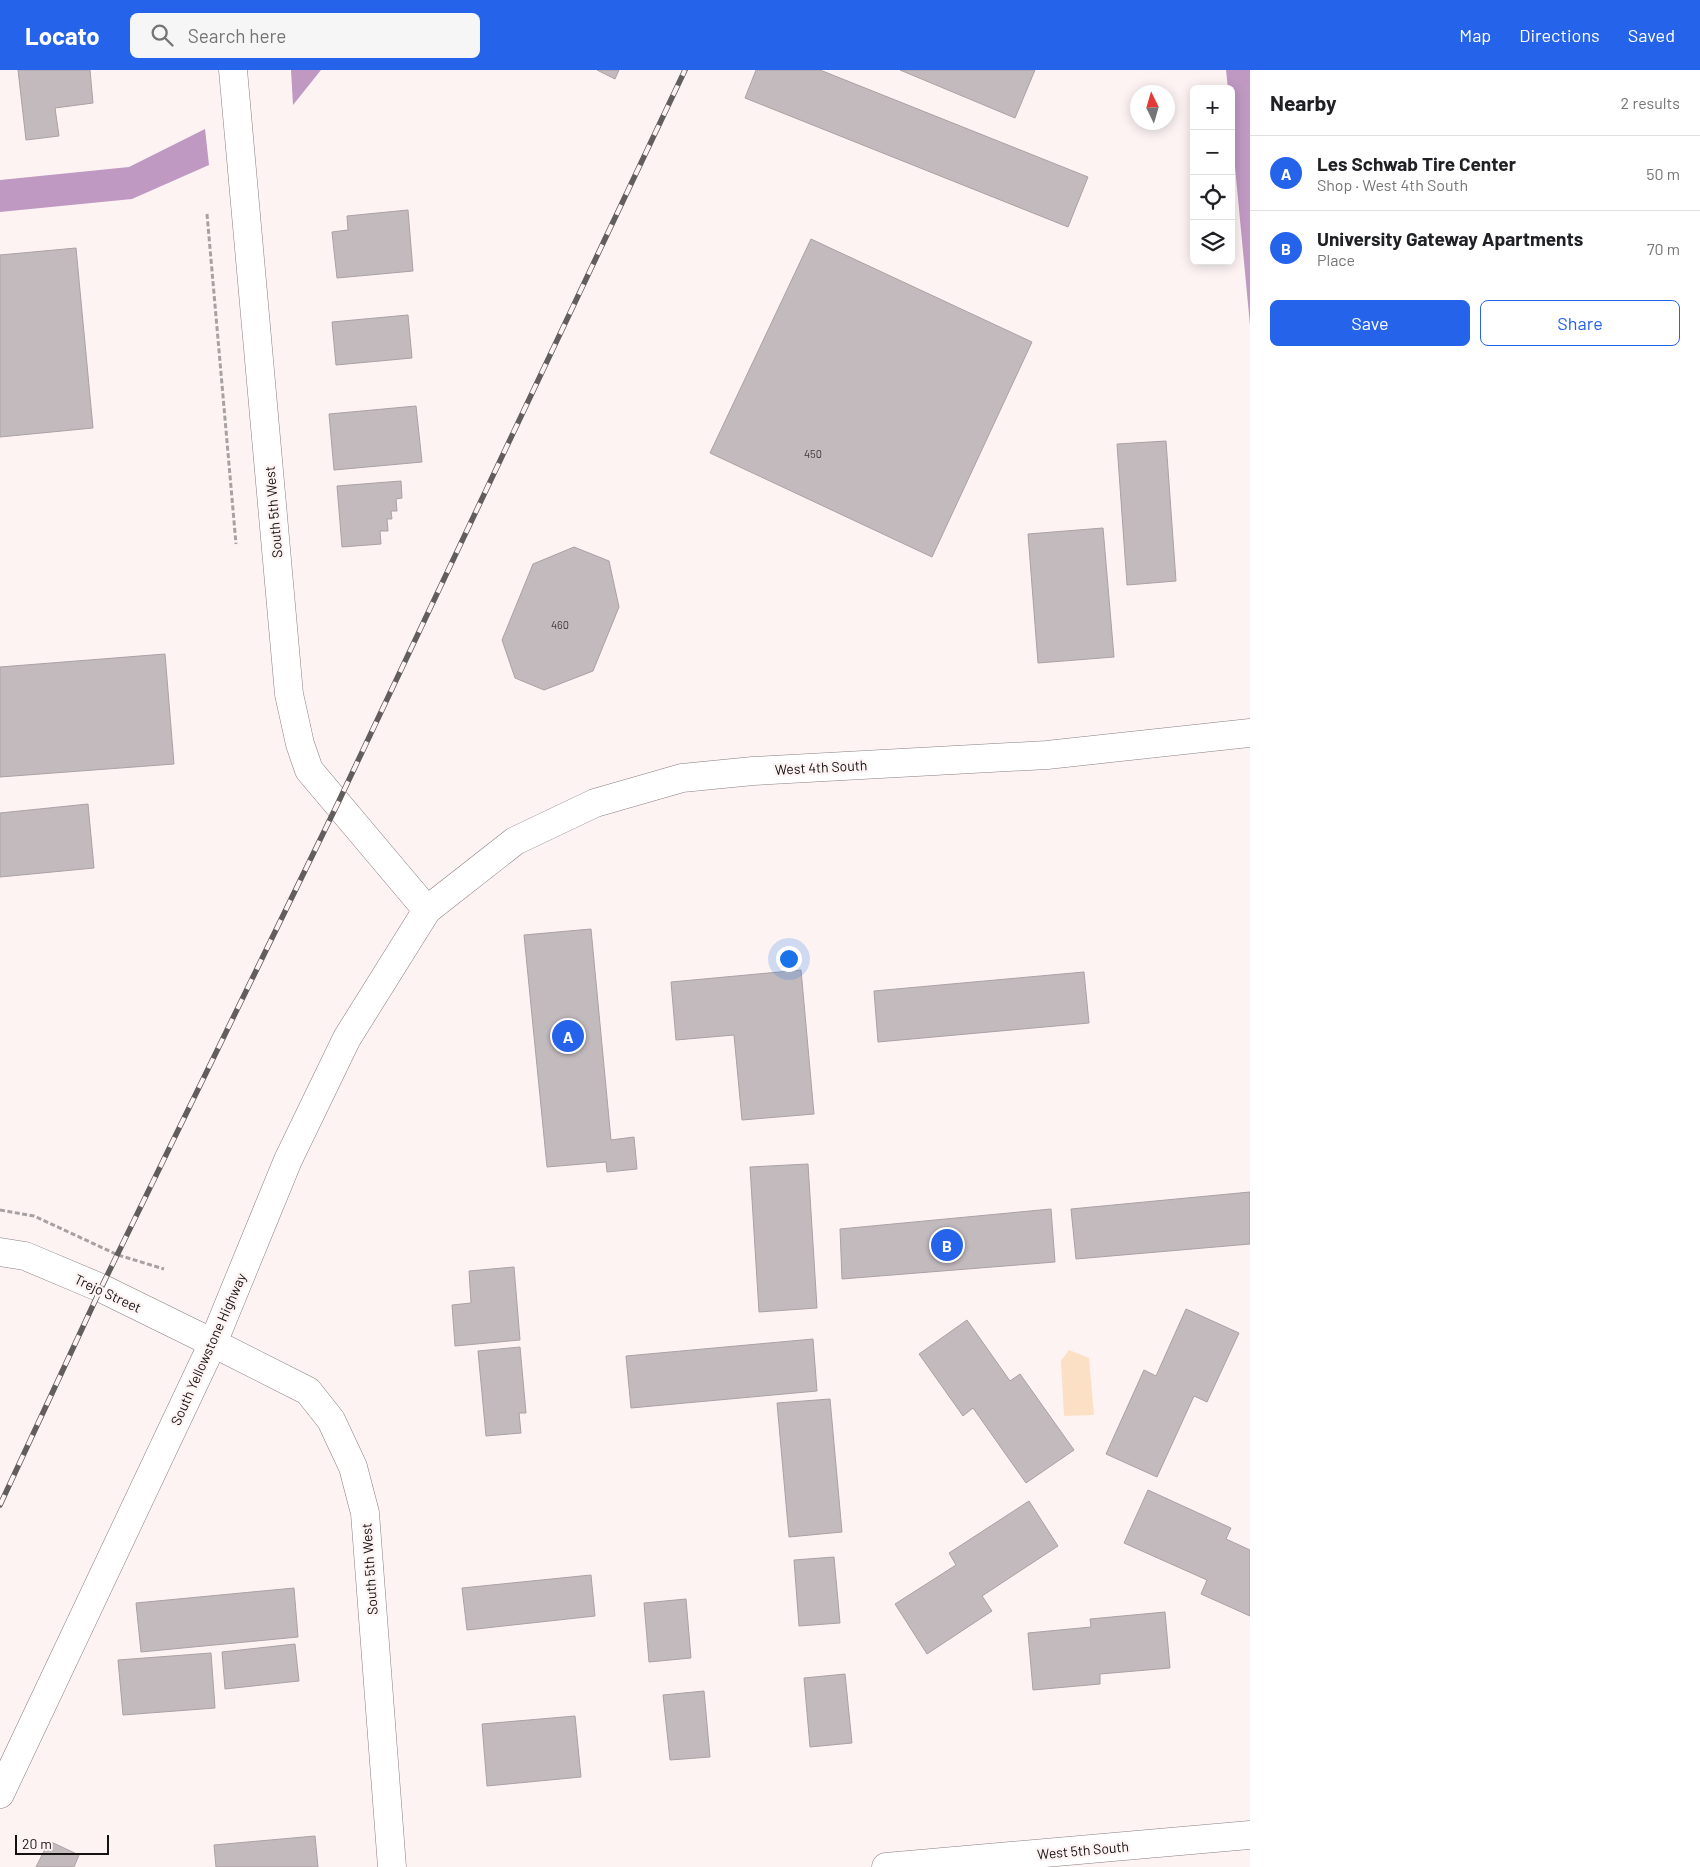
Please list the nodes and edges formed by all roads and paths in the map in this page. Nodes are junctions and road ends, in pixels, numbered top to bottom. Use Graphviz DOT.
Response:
graph roads {
  1 [pos="233,70"];
  2 [pos="207,214"];
  3 [pos="236,544"];
  4 [pos="1250,733"];
  5 [pos="427,910"];
  6 [pos="0,1210"];
  7 [pos="0,1252"];
  8 [pos="164,1269"];
  9 [pos="213,1343"];
  10 [pos="0,1794"];
  11 [pos="1250,1834"];
  12 [pos="392,1867"];
  13 [pos="886,1867"];
  1 -- 5 [label="street, South 5th West"];
  2 -- 3 [label="path"];
  4 -- 5 [label="street, West 4th South"];
  5 -- 9 [label="street, South Yellowstone Highway"];
  6 -- 8 [label="path"];
  7 -- 9 [label="street, Trejo Street"];
  9 -- 10 [label="street, South Yellowstone Highway"];
  9 -- 12 [label="street, South 5th West"];
  11 -- 13 [label="street, West 5th South"];
}
